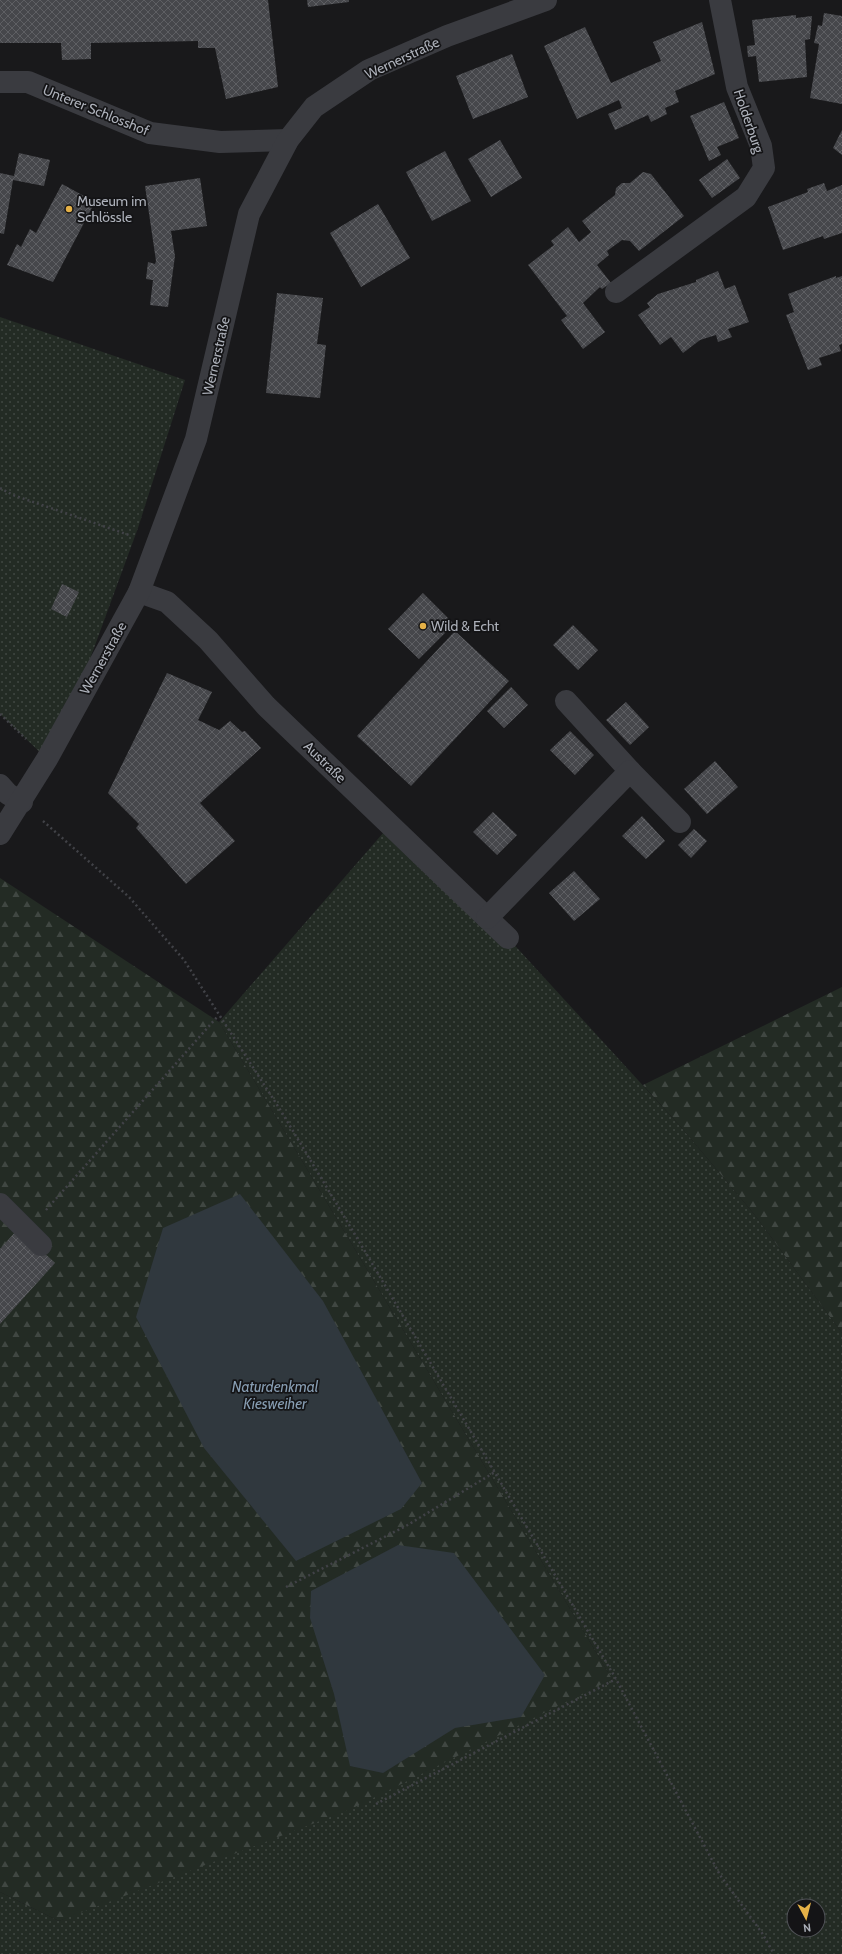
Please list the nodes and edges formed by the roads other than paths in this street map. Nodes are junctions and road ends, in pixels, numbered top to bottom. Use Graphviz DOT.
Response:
graph roads {
  1 [pos="546,0"];
  2 [pos="720,0"];
  3 [pos="0,82"];
  4 [pos="288,140"];
  5 [pos="616,292"];
  6 [pos="139,592"];
  7 [pos="566,701"];
  8 [pos="630,771"];
  9 [pos="0,785"];
  10 [pos="22,802"];
  11 [pos="680,822"];
  12 [pos="0,834"];
  13 [pos="488,918"];
  14 [pos="508,938"];
  15 [pos="0,1204"];
  16 [pos="34,1238"];
  1 -- 4 [label="street, Wernerstraße"];
  2 -- 5 [label="street, Holderburg"];
  3 -- 4 [label="street, Unterer Schlosshof"];
  4 -- 6 [label="street, Wernerstraße"];
  6 -- 10 [label="street, Wernerstraße"];
  6 -- 13 [label="street, Austraße"];
  7 -- 8 [label="street"];
  8 -- 11 [label="street"];
  8 -- 13 [label="street"];
  9 -- 10 [label="street"];
  10 -- 12 [label="street, Wernerstraße"];
  13 -- 14 [label="street, Austraße"];
  15 -- 16 [label="street"];
}
